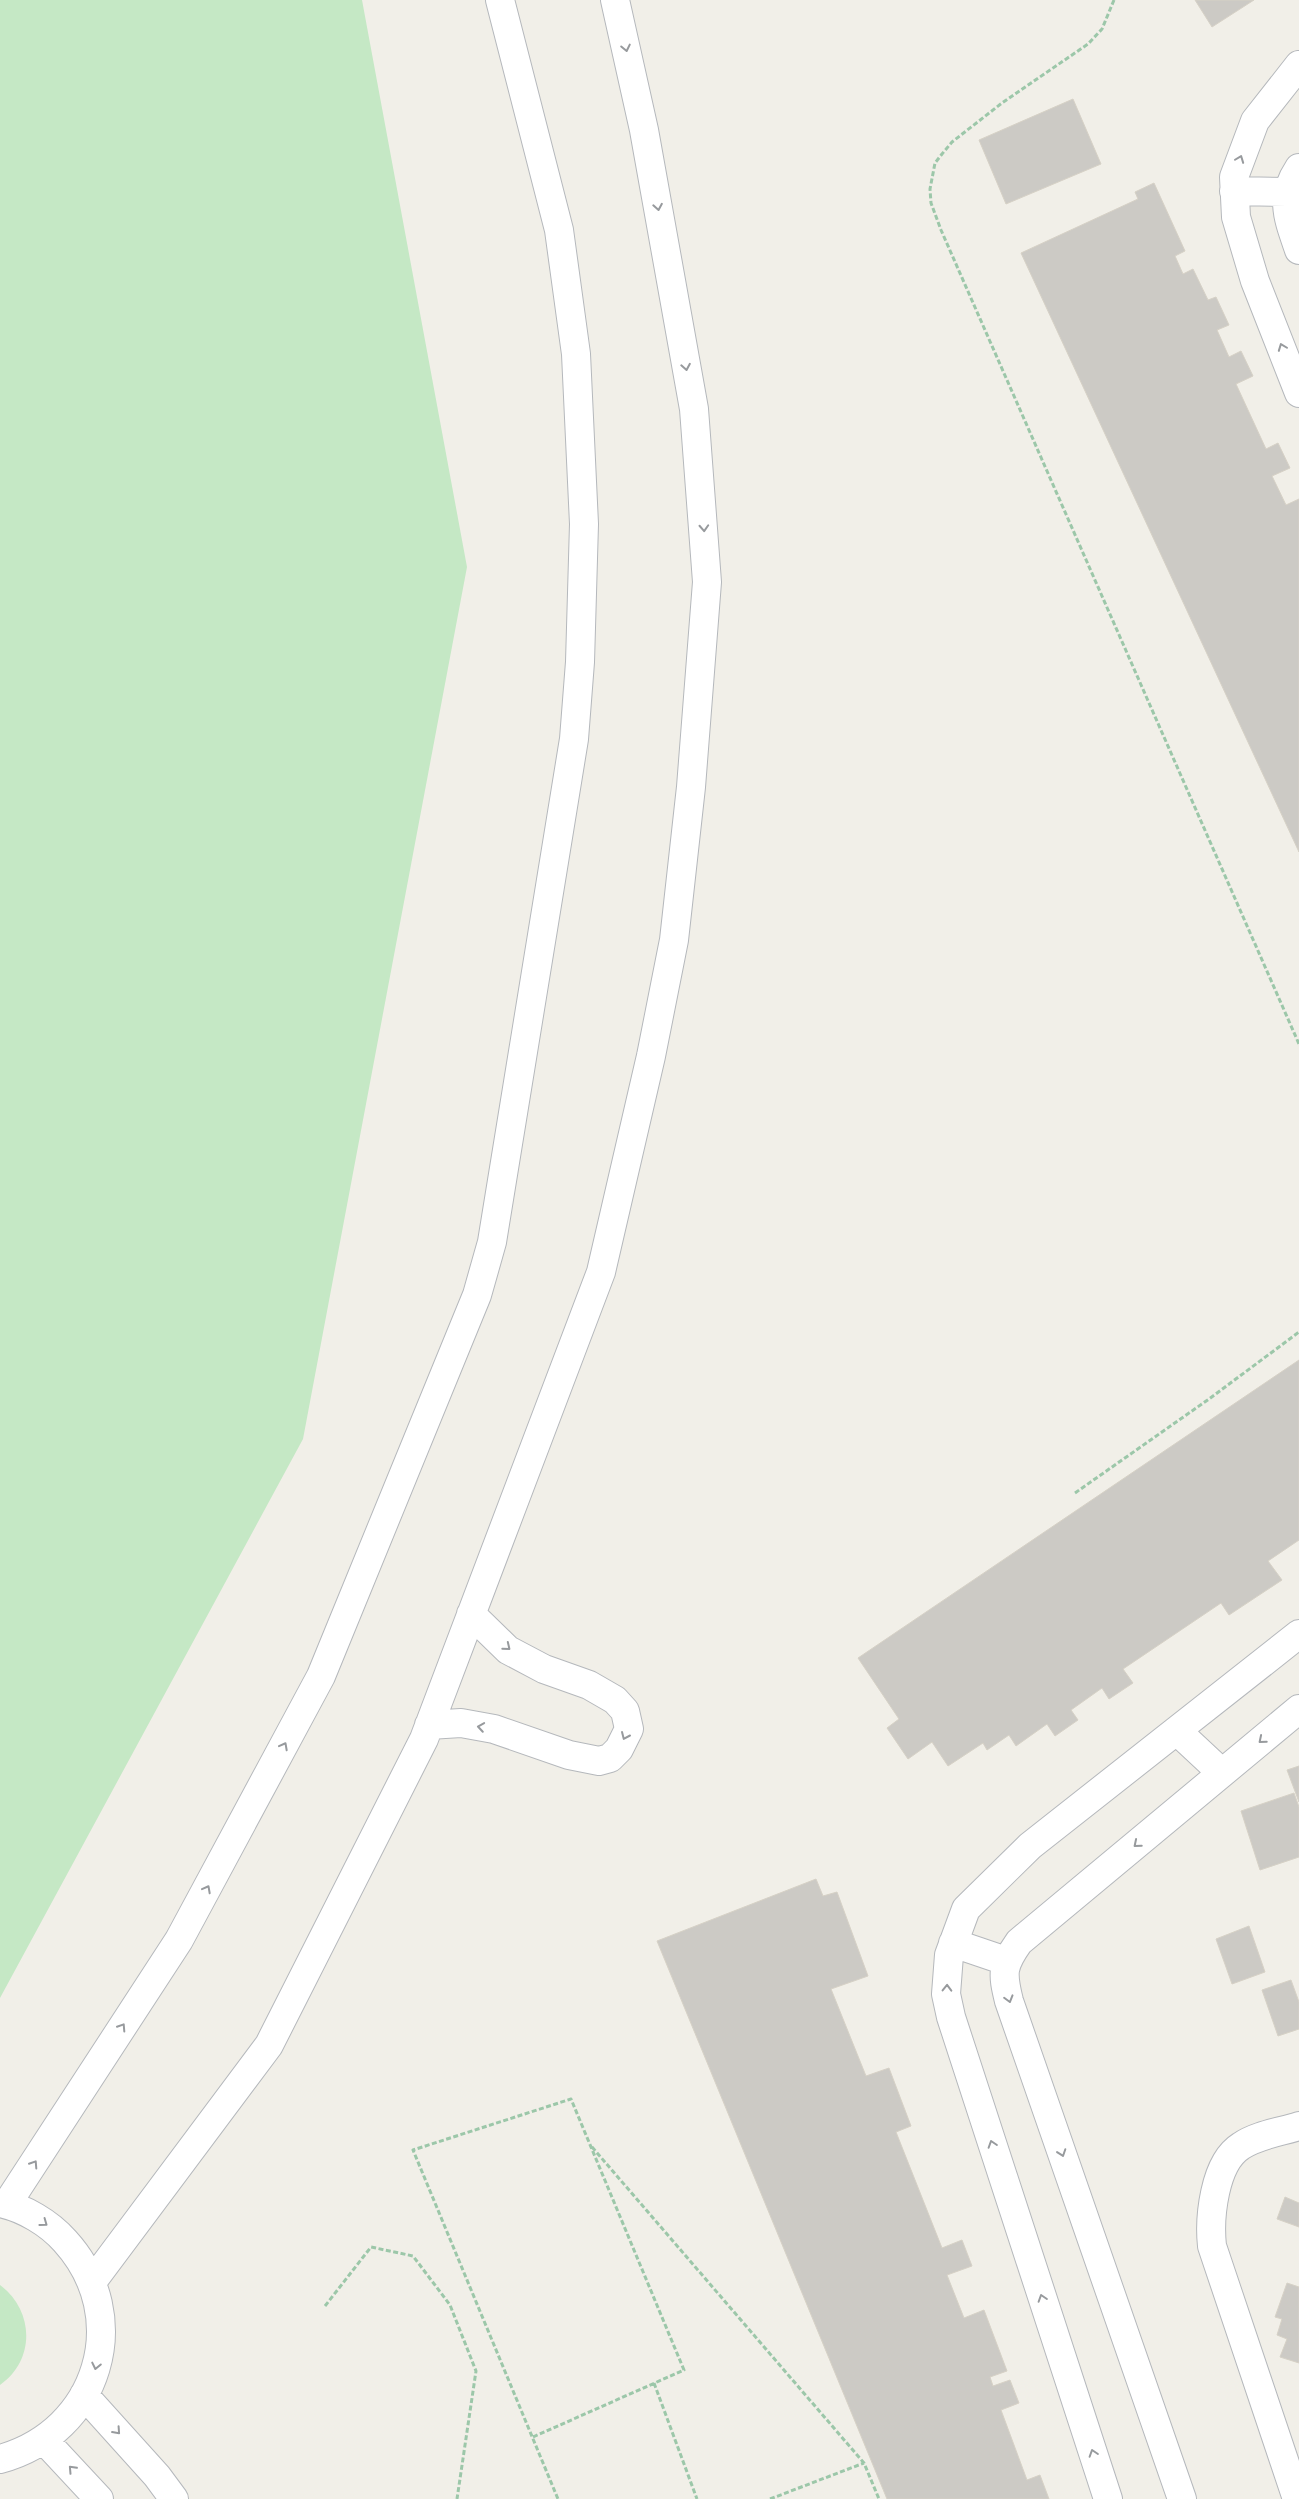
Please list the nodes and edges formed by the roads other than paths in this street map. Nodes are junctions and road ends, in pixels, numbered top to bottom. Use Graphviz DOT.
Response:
graph roads {
  1 [pos="500,0"];
  2 [pos="616,0"];
  3 [pos="1299,64"];
  4 [pos="1299,168"];
  5 [pos="1234,191"];
  6 [pos="1287,192"];
  7 [pos="1299,250"];
  8 [pos="1299,393"];
  9 [pos="471,1614"];
  10 [pos="1299,1634"];
  11 [pos="1299,1709"];
  12 [pos="429,1725"];
  13 [pos="1176,1731"];
  14 [pos="1222,1773"];
  15 [pos="953,1944"];
  16 [pos="1006,1961"];
  17 [pos="1299,2126"];
  18 [pos="4,2204"];
  19 [pos="92,2282"];
  20 [pos="84,2395"];
  21 [pos="44,2440"];
  22 [pos="0,2459"];
  23 [pos="173,2498"];
  24 [pos="99,2499"];
  25 [pos="1108,2499"];
  26 [pos="1182,2499"];
  27 [pos="1297,2499"];
  18 -- 1 [label="street, one-way"];
  2 -- 9 [label="street, one-way"];
  5 -- 3 [label="street, one-way"];
  4 -- 6 [label="street"];
  5 -- 6 [label="street"];
  8 -- 5 [label="street, one-way"];
  6 -- 7 [label="street"];
  9 -- 12 [label="street"];
  9 -- 12 [label="street, one-way"];
  10 -- 13 [label="street"];
  11 -- 14 [label="street, one-way"];
  12 -- 19 [label="street"];
  13 -- 14 [label="street"];
  13 -- 15 [label="street"];
  14 -- 16 [label="street, one-way"];
  15 -- 16 [label="street"];
  25 -- 15 [label="street, one-way"];
  16 -- 26 [label="street, one-way"];
  17 -- 27 [label="street"];
  18 -- 19 [label="street, one-way"];
  19 -- 20 [label="street, one-way"];
  20 -- 21 [label="street"];
  20 -- 23 [label="street, one-way"];
  21 -- 22 [label="street"];
  24 -- 21 [label="street, one-way"];
}
